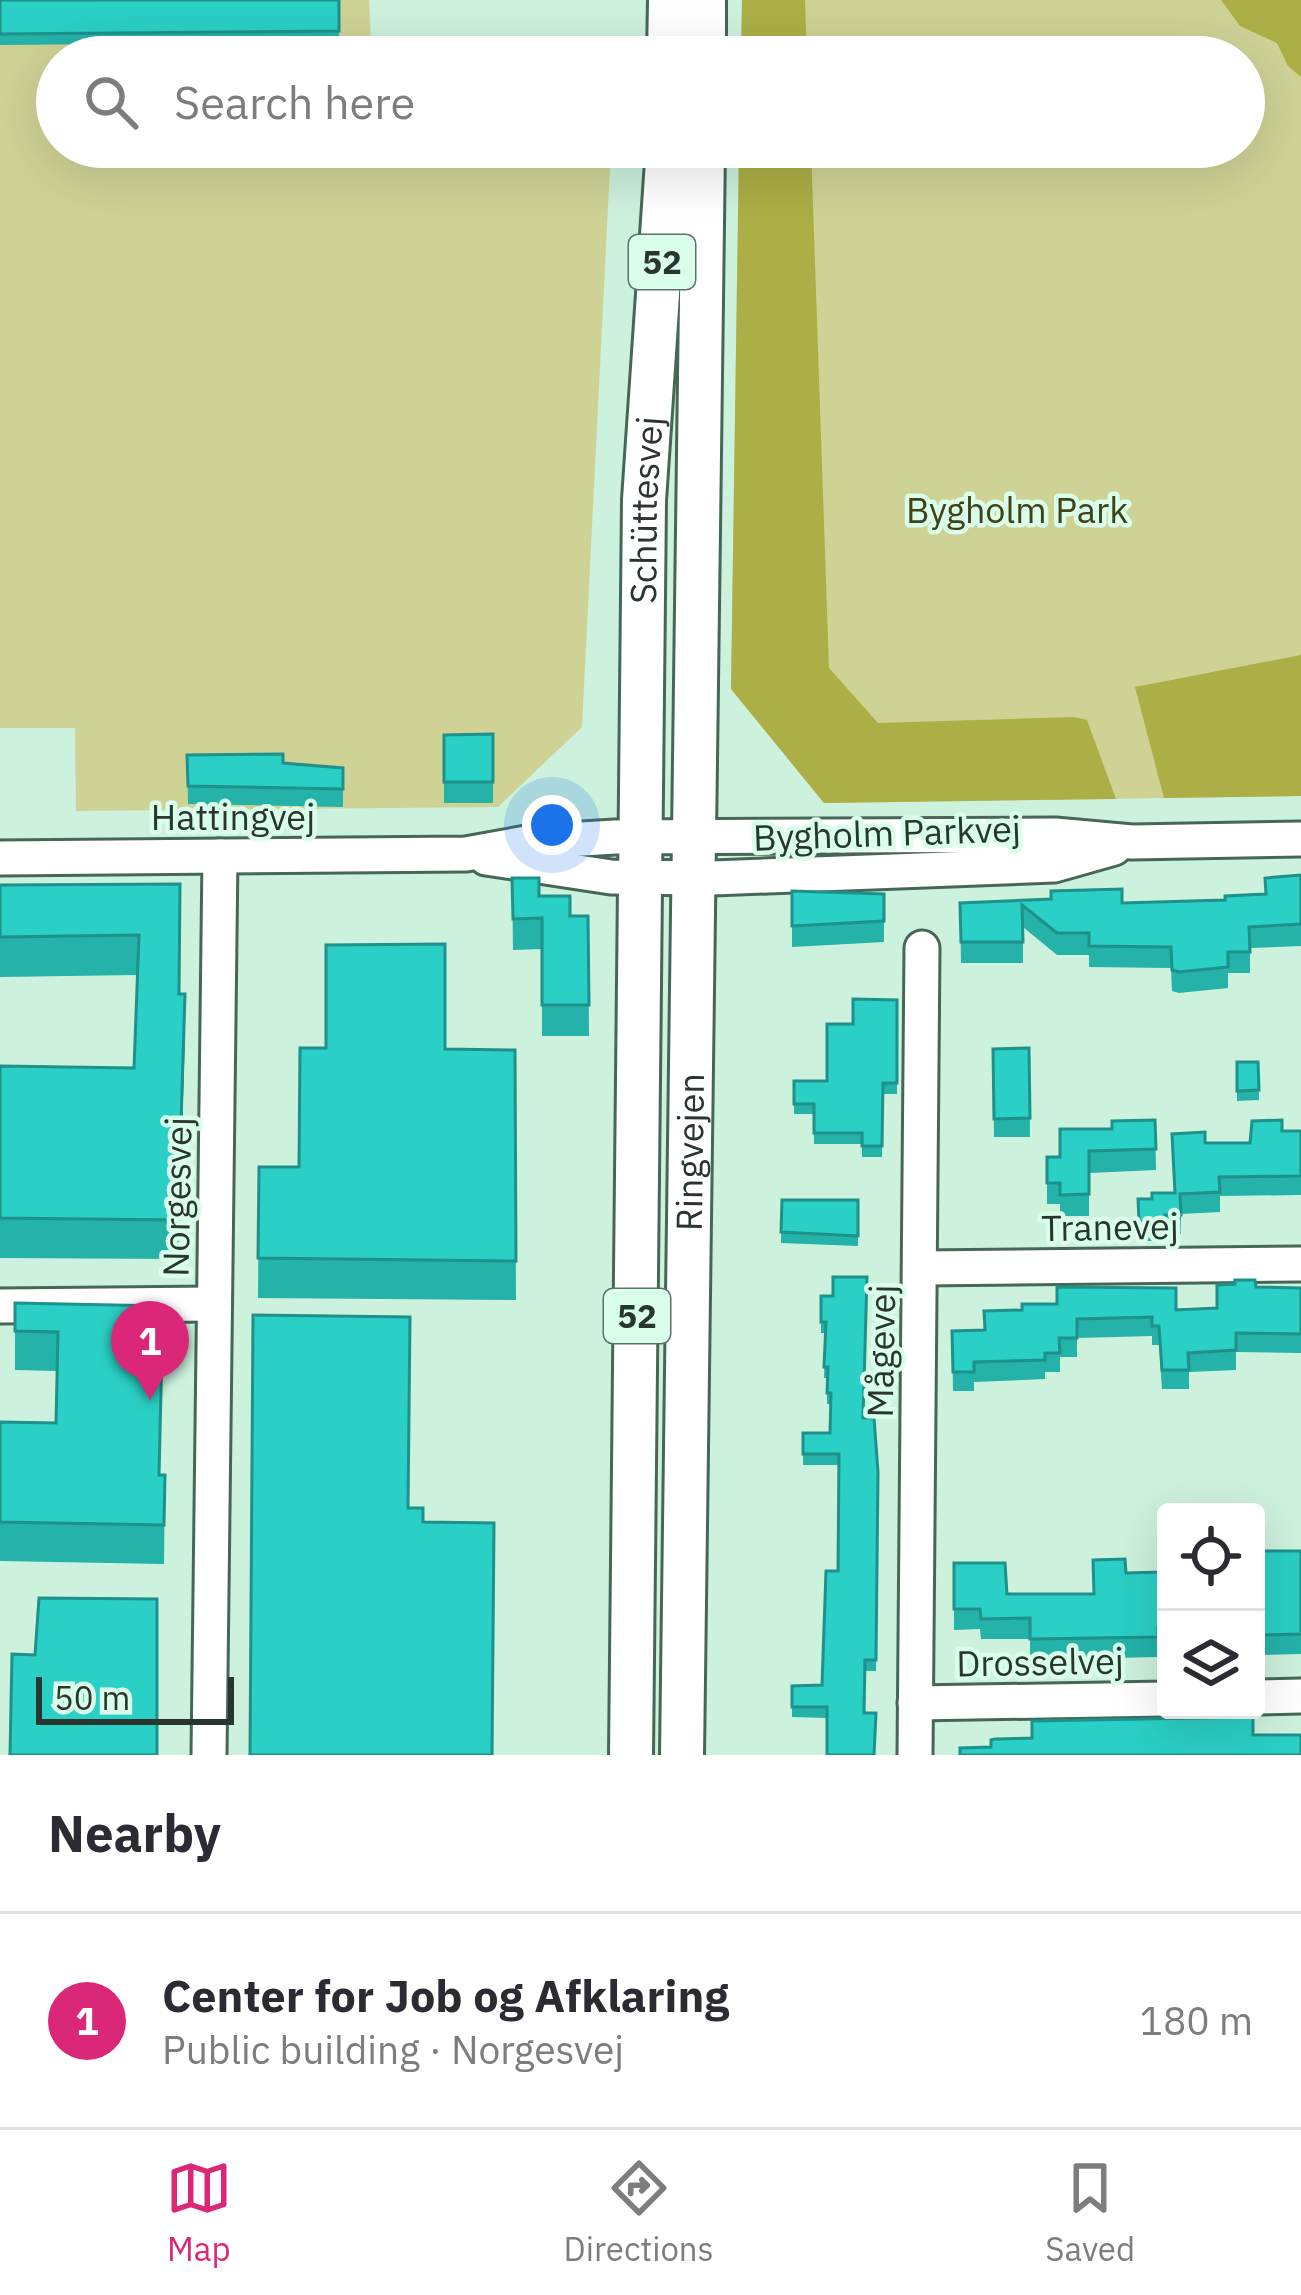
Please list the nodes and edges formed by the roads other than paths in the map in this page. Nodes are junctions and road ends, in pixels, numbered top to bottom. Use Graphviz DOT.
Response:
graph roads {
  1 [pos="670,0"];
  2 [pos="704,0"];
  3 [pos="669,36"];
  4 [pos="704,36"];
  5 [pos="667,168"];
  6 [pos="704,168"];
  7 [pos="1301,839"];
  8 [pos="220,856"];
  9 [pos="640,856"];
  10 [pos="694,857"];
  11 [pos="0,858"];
  12 [pos="922,948"];
  13 [pos="1301,1264"];
  14 [pos="921,1268"];
  15 [pos="214,1304"];
  16 [pos="0,1306"];
  17 [pos="1301,1696"];
  18 [pos="1265,1697"];
  19 [pos="1157,1699"];
  20 [pos="915,1703"];
  21 [pos="209,1755"];
  22 [pos="632,1755"];
  23 [pos="682,1755"];
  24 [pos="914,1755"];
  1 -- 3 [label="main road"];
  2 -- 4 [label="main road"];
  5 -- 9 [label="main road, Schüttesvej / 52"];
  6 -- 10 [label="main road, Schüttesvej / 52"];
  7 -- 10 [label="street, Bygholm Parkvej"];
  8 -- 9 [label="street, Hattingvej"];
  8 -- 11 [label="street, Hattingvej"];
  8 -- 15 [label="street, Norgesvej"];
  9 -- 10 [label="street, Bygholm Parkvej"];
  9 -- 22 [label="main road, Ringvejen / 52"];
  10 -- 23 [label="main road, Ringvejen / 52"];
  12 -- 14 [label="street, Mågevej"];
  13 -- 14 [label="street, Tranevej"];
  14 -- 20 [label="street, Mågevej"];
  15 -- 16 [label="street"];
  15 -- 21 [label="street, Norgesvej"];
  17 -- 18 [label="street"];
  19 -- 20 [label="street, Drosselvej"];
  20 -- 24 [label="street, Mågevej"];
}
